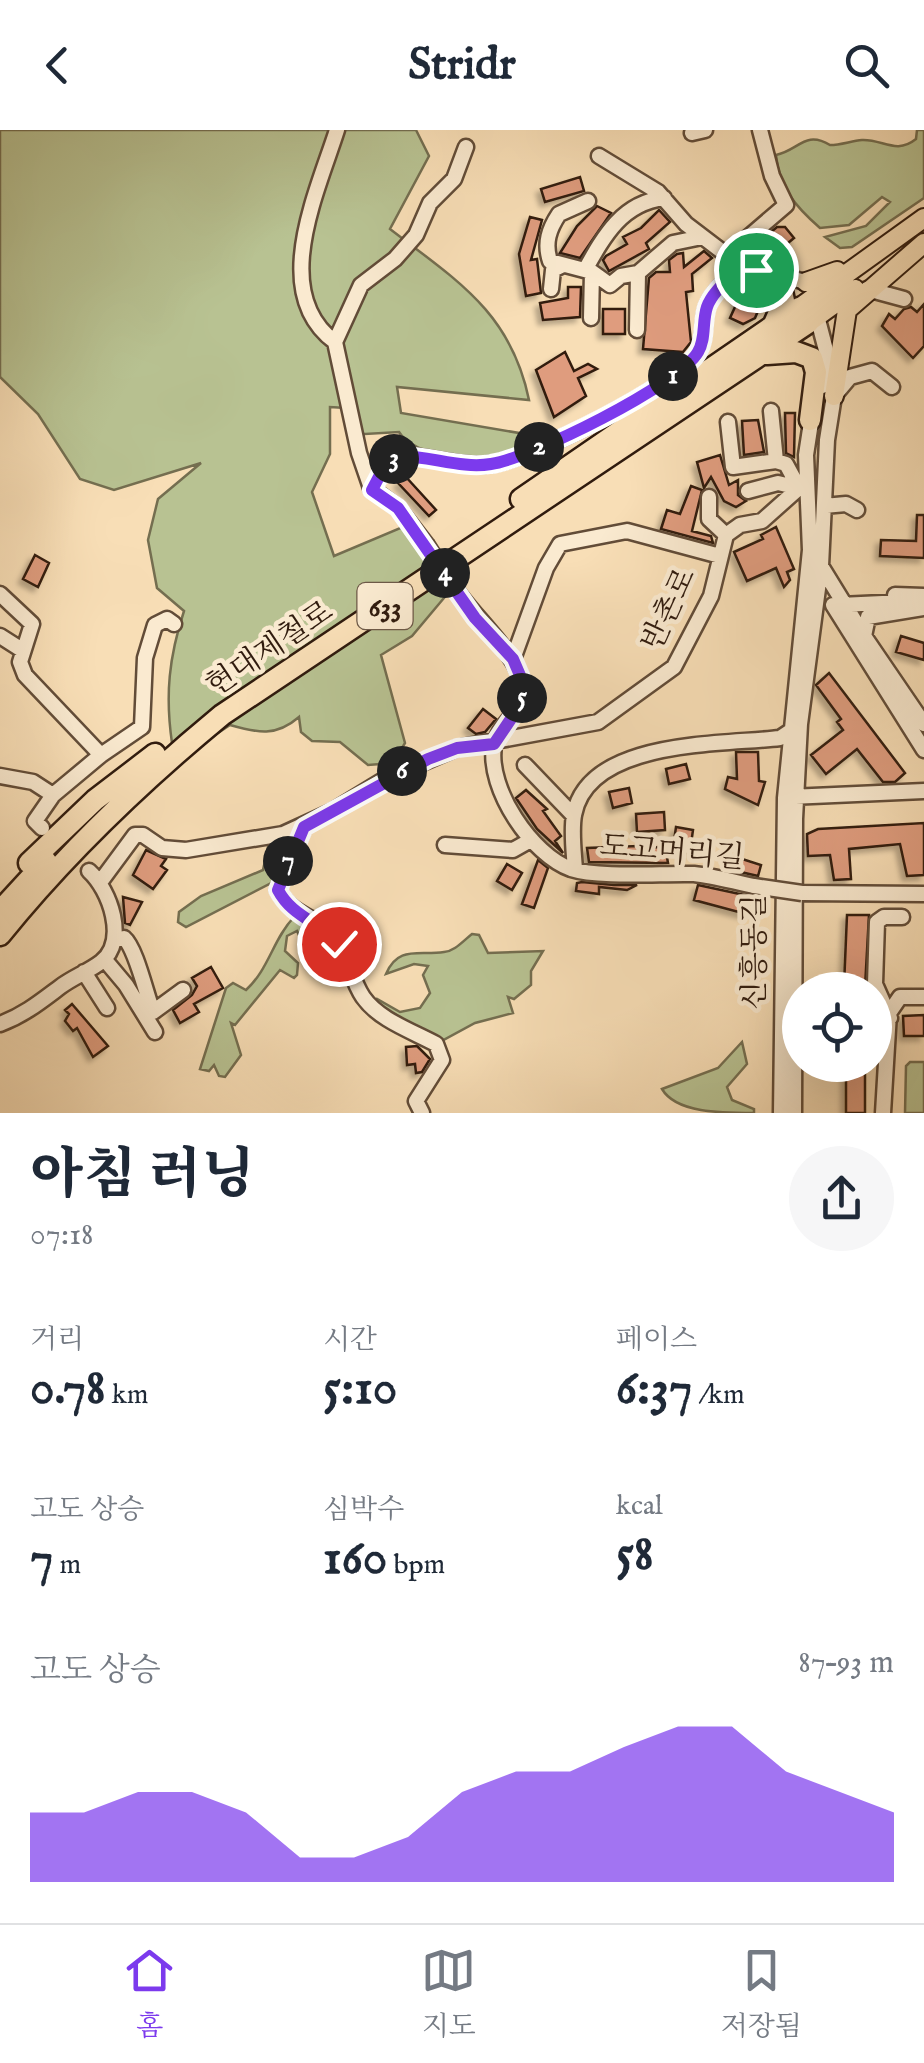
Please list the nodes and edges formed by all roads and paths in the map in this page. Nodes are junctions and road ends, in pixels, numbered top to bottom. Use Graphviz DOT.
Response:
graph roads {
  1 [pos="337,130"];
  2 [pos="760,130"];
  3 [pos="466,147"];
  4 [pos="598,156"];
  5 [pos="664,198"];
  6 [pos="588,202"];
  7 [pos="924,215"];
  8 [pos="702,237"];
  9 [pos="924,241"];
  10 [pos="563,265"];
  11 [pos="741,266"];
  12 [pos="588,271"];
  13 [pos="638,273"];
  14 [pos="779,276"];
  15 [pos="551,289"];
  16 [pos="866,290"];
  17 [pos="904,300"];
  18 [pos="811,305"];
  19 [pos="591,318"];
  20 [pos="773,326"];
  21 [pos="638,330"];
  22 [pos="335,342"];
  23 [pos="760,356"];
  24 [pos="892,387"];
  25 [pos="834,396"];
  26 [pos="771,412"];
  27 [pos="810,420"];
  28 [pos="728,422"];
  29 [pos="776,461"];
  30 [pos="798,488"];
  31 [pos="372,490"];
  32 [pos="748,491"];
  33 [pos="709,496"];
  34 [pos="824,500"];
  35 [pos="857,510"];
  36 [pos="726,535"];
  37 [pos="430,551"];
  38 [pos="720,556"];
  39 [pos="821,566"];
  40 [pos="0,594"];
  41 [pos="924,596"];
  42 [pos="838,602"];
  43 [pos="809,603"];
  44 [pos="924,606"];
  45 [pos="174,624"];
  46 [pos="0,636"];
  47 [pos="864,636"];
  48 [pos="22,650"];
  49 [pos="513,659"];
  50 [pos="924,724"];
  51 [pos="790,732"];
  52 [pos="494,744"];
  53 [pos="180,750"];
  54 [pos="924,750"];
  55 [pos="156,754"];
  56 [pos="101,755"];
  57 [pos="525,765"];
  58 [pos="0,776"];
  59 [pos="924,791"];
  60 [pos="54,795"];
  61 [pos="790,798"];
  62 [pos="574,816"];
  63 [pos="304,827"];
  64 [pos="42,828"];
  65 [pos="529,841"];
  66 [pos="445,845"];
  67 [pos="575,870"];
  68 [pos="0,892"];
  69 [pos="924,894"];
  70 [pos="0,911"];
  71 [pos="902,919"];
  72 [pos="0,935"];
  73 [pos="115,940"];
  74 [pos="0,951"];
  75 [pos="104,960"];
  76 [pos="84,972"];
  77 [pos="183,990"];
  78 [pos="924,999"];
  79 [pos="898,1004"];
  80 [pos="107,1008"];
  81 [pos="142,1013"];
  82 [pos="0,1024"];
  83 [pos="130,1028"];
  84 [pos="155,1032"];
  85 [pos="422,1113"];
  86 [pos="781,1113"];
  87 [pos="794,1113"];
  88 [pos="885,1113"];
  1 -- 22 [label="street"];
  2 -- 11 [label="street"];
  3 -- 22 [label="street"];
  4 -- 5 [label="street"];
  5 -- 8 [label="street"];
  5 -- 12 [label="street"];
  6 -- 10 [label="street"];
  7 -- 18 [label="main road, 633"];
  8 -- 11 [label="street"];
  8 -- 13 [label="street"];
  9 -- 16 [label="main road"];
  9 -- 18 [label="main road, 633"];
  10 -- 12 [label="street"];
  10 -- 15 [label="street"];
  11 -- 14 [label="street"];
  11 -- 31 [label="street"];
  12 -- 13 [label="street"];
  12 -- 19 [label="street"];
  13 -- 21 [label="street"];
  14 -- 18 [label="street"];
  14 -- 20 [label="highway"];
  16 -- 17 [label="street"];
  16 -- 25 [label="main road"];
  18 -- 20 [label="highway, 현대제철로 / 633"];
  18 -- 23 [label="highway, 현대제철로 / 633"];
  18 -- 27 [label="street"];
  18 -- 34 [label="street"];
  20 -- 37 [label="highway, 현대제철로 / 633"];
  22 -- 31 [label="street"];
  23 -- 27 [label="highway"];
  23 -- 53 [label="highway, 현대제철로 / 633"];
  24 -- 25 [label="street"];
  25 -- 34 [label="street"];
  26 -- 29 [label="street"];
  27 -- 43 [label="street"];
  28 -- 29 [label="street"];
  29 -- 30 [label="street"];
  30 -- 32 [label="street"];
  30 -- 36 [label="street"];
  31 -- 37 [label="street"];
  33 -- 36 [label="street"];
  34 -- 35 [label="street"];
  34 -- 39 [label="street"];
  36 -- 38 [label="street, 반촌로"];
  37 -- 49 [label="street, bridge"];
  37 -- 55 [label="highway, 현대제철로 / 633"];
  38 -- 49 [label="street, 반촌로"];
  38 -- 52 [label="street, 반촌로"];
  39 -- 42 [label="street"];
  39 -- 43 [label="street"];
  40 -- 48 [label="street"];
  41 -- 42 [label="street"];
  42 -- 43 [label="street"];
  42 -- 44 [label="street"];
  42 -- 47 [label="street"];
  42 -- 54 [label="street"];
  43 -- 51 [label="street, 신흥동길"];
  43 -- 61 [label="street"];
  44 -- 47 [label="street"];
  45 -- 56 [label="street"];
  46 -- 48 [label="street"];
  47 -- 50 [label="street"];
  48 -- 56 [label="street"];
  49 -- 52 [label="street"];
  51 -- 61 [label="street, 신흥동길"];
  51 -- 62 [label="street"];
  52 -- 63 [label="street"];
  52 -- 65 [label="street"];
  53 -- 72 [label="highway, 현대제철로 / 633"];
  53 -- 74 [label="highway"];
  55 -- 68 [label="highway"];
  55 -- 70 [label="highway, 현대제철로 / 633"];
  56 -- 60 [label="street"];
  57 -- 62 [label="street"];
  58 -- 60 [label="street"];
  59 -- 61 [label="street"];
  60 -- 64 [label="street"];
  61 -- 86 [label="street, 신흥동길"];
  61 -- 87 [label="street"];
  62 -- 67 [label="street"];
  63 -- 73 [label="street"];
  63 -- 85 [label="street"];
  65 -- 66 [label="street"];
  65 -- 67 [label="street, 도고머리길"];
  67 -- 69 [label="street, 도고머리길, bridge"];
  71 -- 79 [label="street"];
  73 -- 75 [label="street"];
  73 -- 77 [label="street"];
  75 -- 76 [label="street"];
  75 -- 81 [label="street"];
  76 -- 80 [label="street"];
  76 -- 82 [label="street"];
  78 -- 79 [label="street"];
  79 -- 88 [label="street"];
  81 -- 83 [label="street"];
  81 -- 84 [label="street"];
}
